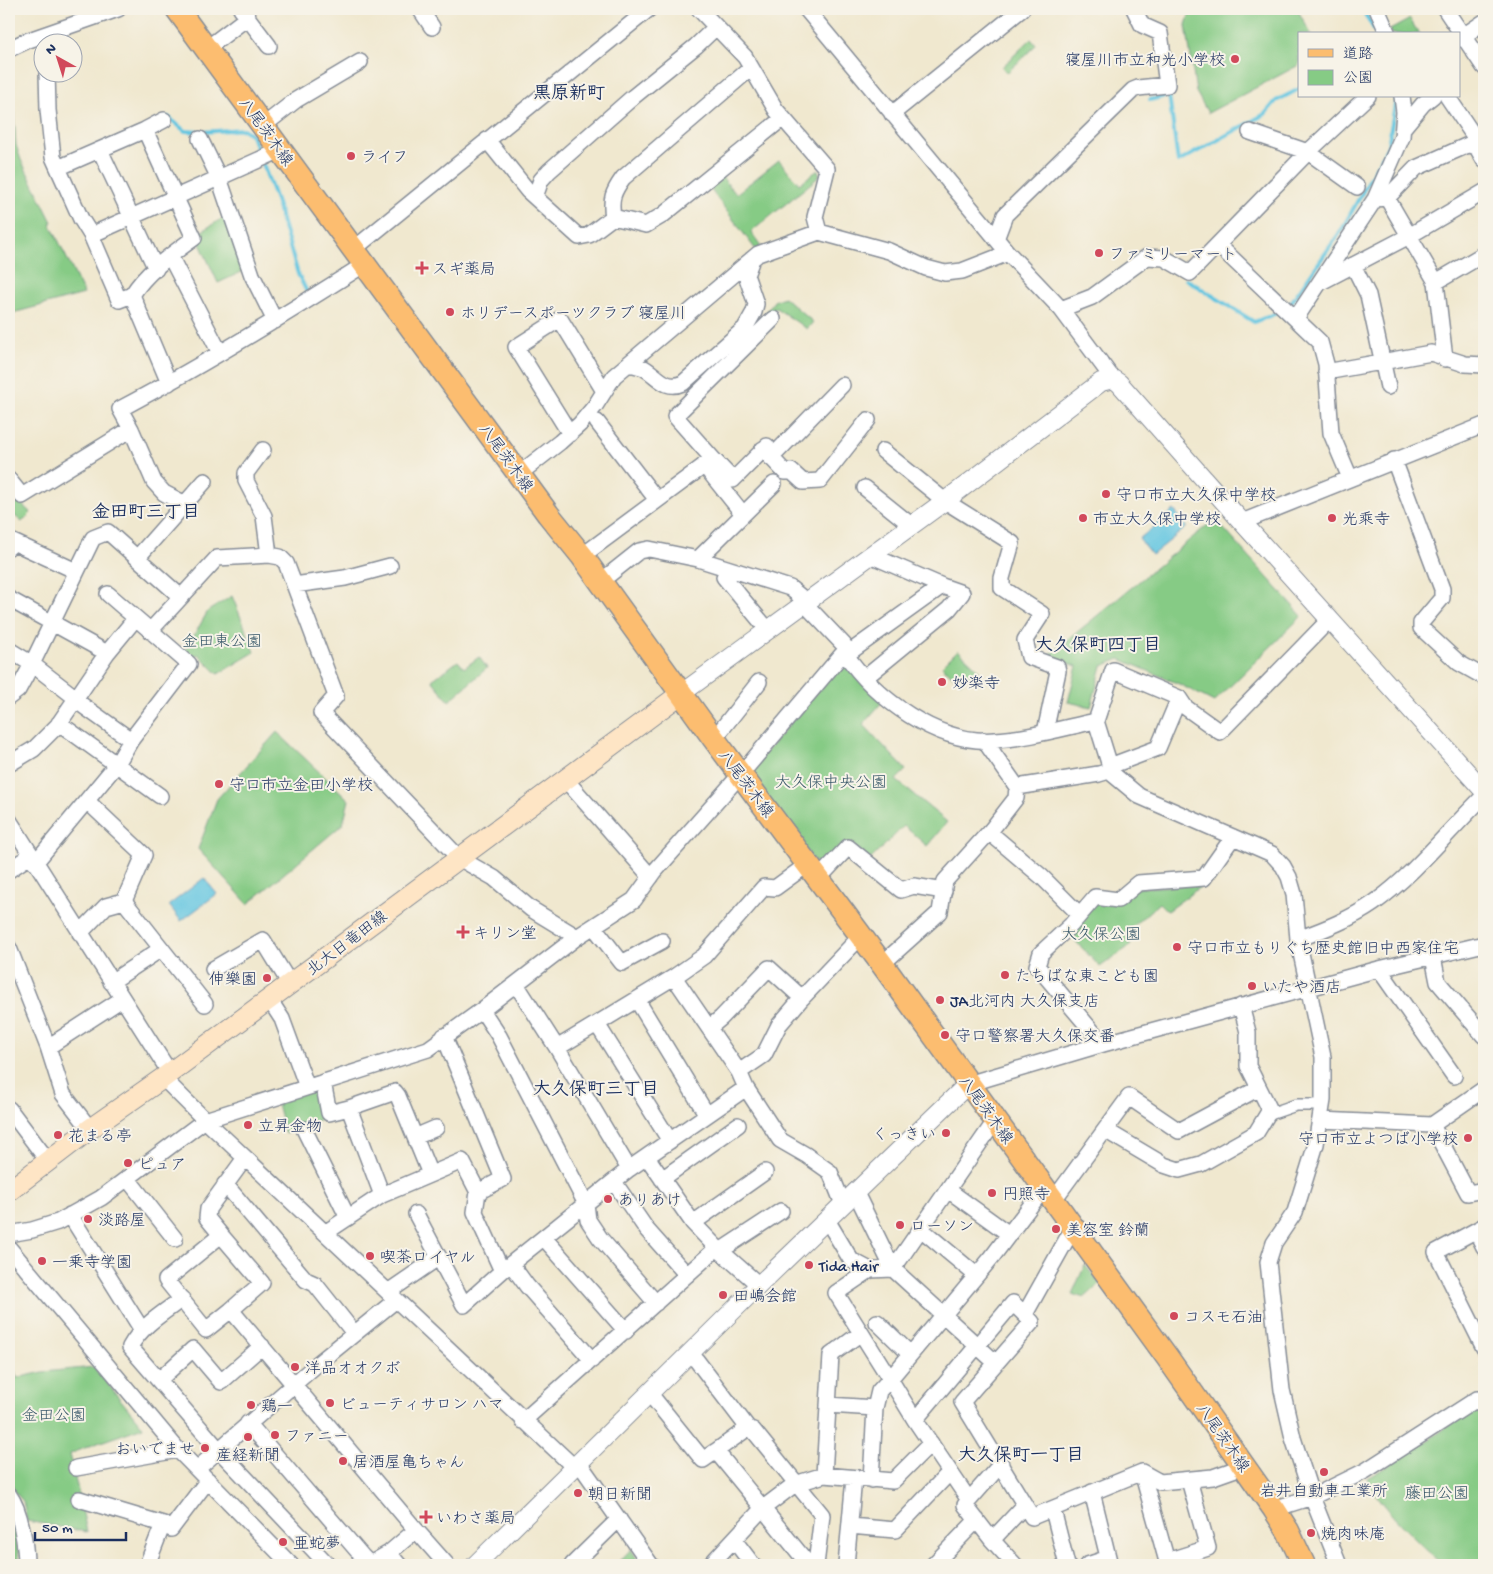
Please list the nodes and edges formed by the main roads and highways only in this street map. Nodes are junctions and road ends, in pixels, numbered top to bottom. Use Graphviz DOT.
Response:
graph roads {
  1 [pos="177,9"];
  2 [pos="682,692"];
  3 [pos="9,1190"];
  4 [pos="1301,1565"];
  1 -- 2 [label="main road, 八尾茨木線"];
  2 -- 3 [label="main road, 北大日竜田線"];
  2 -- 4 [label="main road, 八尾茨木線"];
}
